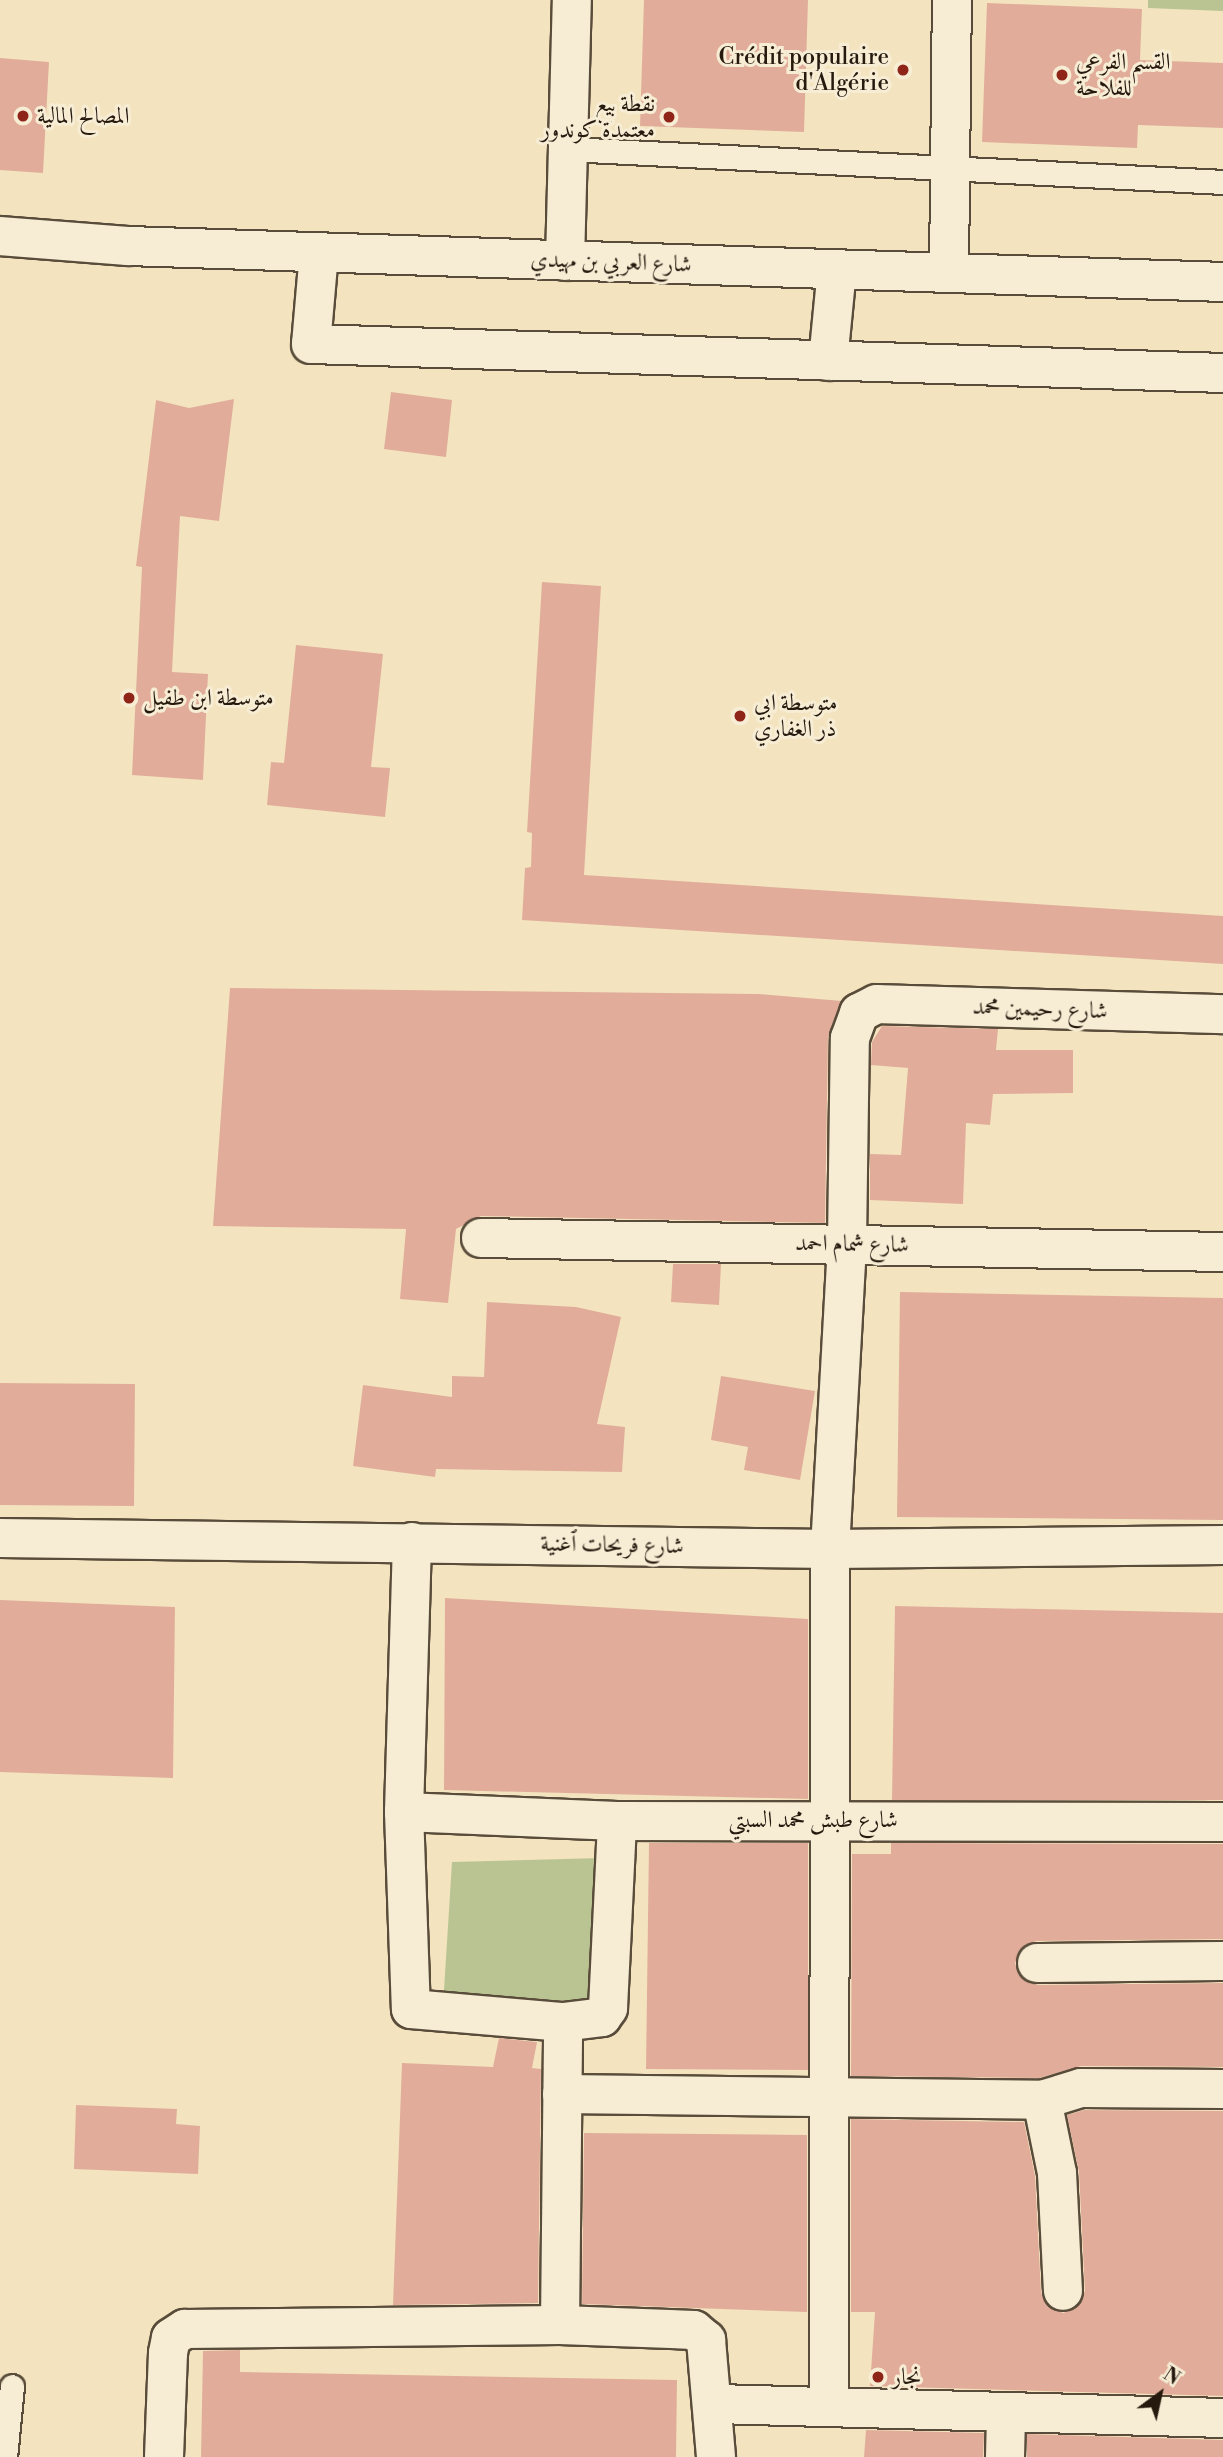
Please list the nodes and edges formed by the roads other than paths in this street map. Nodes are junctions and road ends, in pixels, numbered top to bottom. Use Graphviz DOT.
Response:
graph roads {
  1 [pos="572,0"];
  2 [pos="952,0"];
  3 [pos="568,149"];
  4 [pos="950,171"];
  5 [pos="1223,182"];
  6 [pos="0,236"];
  7 [pos="319,253"];
  8 [pos="565,261"];
  9 [pos="837,270"];
  10 [pos="949,273"];
  11 [pos="1223,282"];
  12 [pos="828,361"];
  13 [pos="1223,373"];
  14 [pos="1223,1014"];
  15 [pos="481,1238"];
  16 [pos="847,1243"];
  17 [pos="1223,1252"];
  18 [pos="0,1538"];
  19 [pos="412,1542"];
  20 [pos="1223,1545"];
  21 [pos="830,1549"];
  22 [pos="404,1812"];
  23 [pos="832,1819"];
  24 [pos="617,1821"];
  25 [pos="1223,1822"];
  26 [pos="1223,1961"];
  27 [pos="1037,1963"];
  28 [pos="563,2022"];
  29 [pos="1223,2089"];
  30 [pos="562,2094"];
  31 [pos="1042,2100"];
  32 [pos="832,2101"];
  33 [pos="1063,2291"];
  34 [pos="560,2325"];
  35 [pos="12,2386"];
  36 [pos="716,2404"];
  37 [pos="829,2404"];
  38 [pos="1006,2415"];
  39 [pos="1223,2418"];
  40 [pos="5,2457"];
  41 [pos="164,2457"];
  42 [pos="716,2457"];
  43 [pos="1005,2457"];
  1 -- 3 [label="street"];
  2 -- 4 [label="street"];
  3 -- 4 [label="lane"];
  3 -- 8 [label="street"];
  4 -- 5 [label="lane"];
  4 -- 10 [label="street"];
  6 -- 7 [label="street, شارع العربي بن مهيدي"];
  7 -- 8 [label="street, شارع العربي بن مهيدي"];
  7 -- 12 [label="street"];
  8 -- 9 [label="street, شارع العربي بن مهيدي"];
  9 -- 10 [label="street, شارع العربي بن مهيدي"];
  9 -- 12 [label="street"];
  10 -- 11 [label="street, شارع العربي بن مهيدي"];
  12 -- 13 [label="street"];
  14 -- 16 [label="street, شارع رحيمين محمد"];
  15 -- 16 [label="street, شارع شمام احمد"];
  16 -- 17 [label="street, شارع شمام احمد"];
  16 -- 21 [label="street"];
  18 -- 19 [label="street, شارع فريحات ٱغنية"];
  19 -- 21 [label="street, شارع فريحات ٱغنية"];
  19 -- 22 [label="street"];
  20 -- 21 [label="street, شارع فريحات ٱغنية"];
  21 -- 23 [label="street"];
  22 -- 24 [label="street, شارع طبش محمد السبتي"];
  22 -- 28 [label="street"];
  23 -- 24 [label="street, شارع طبش محمد السبتي"];
  23 -- 25 [label="street, شارع طبش محمد السبتي"];
  23 -- 32 [label="street"];
  24 -- 28 [label="street"];
  26 -- 27 [label="street"];
  28 -- 30 [label="street"];
  29 -- 31 [label="street"];
  30 -- 32 [label="street"];
  30 -- 34 [label="street"];
  31 -- 32 [label="street"];
  31 -- 33 [label="street"];
  32 -- 37 [label="street"];
  34 -- 36 [label="street"];
  34 -- 41 [label="street"];
  35 -- 40 [label="lane"];
  36 -- 37 [label="street"];
  36 -- 42 [label="street"];
  37 -- 38 [label="street"];
  38 -- 39 [label="street"];
  38 -- 43 [label="street"];
}
